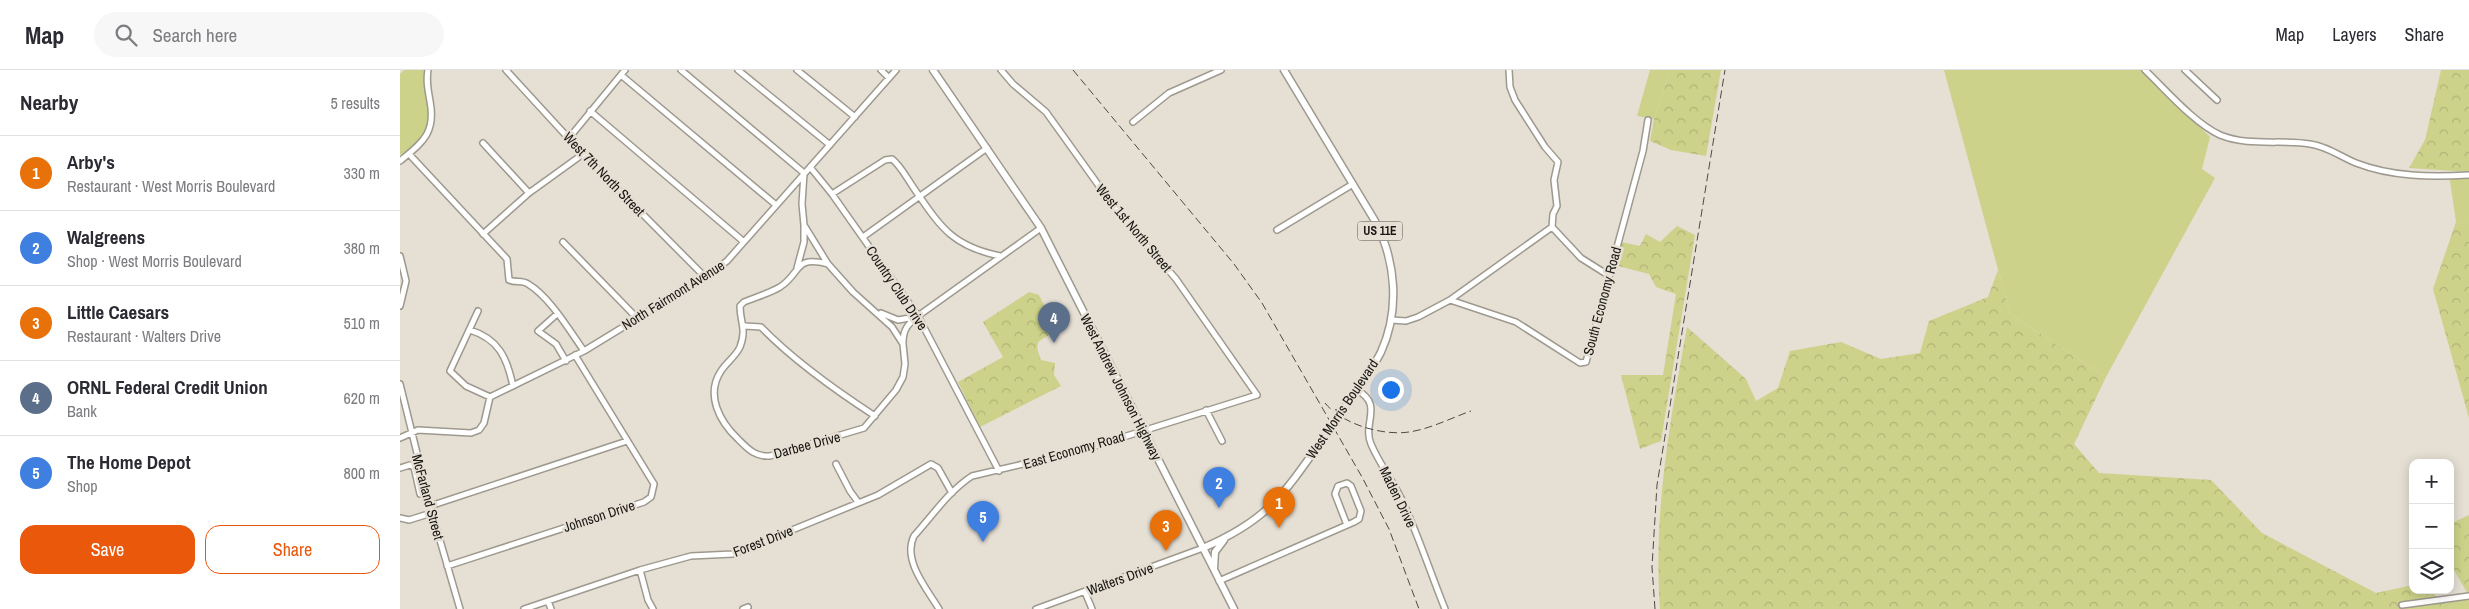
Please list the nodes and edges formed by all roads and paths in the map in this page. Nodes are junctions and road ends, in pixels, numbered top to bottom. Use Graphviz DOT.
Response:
graph roads {
  1 [pos="428,70"];
  2 [pos="506,70"];
  3 [pos="625,70"];
  4 [pos="681,70"];
  5 [pos="738,70"];
  6 [pos="797,70"];
  7 [pos="881,70"];
  8 [pos="896,70"];
  9 [pos="933,70"];
  10 [pos="1001,70"];
  11 [pos="1220,70"];
  12 [pos="1284,70"];
  13 [pos="1509,70"];
  14 [pos="2145,70"];
  15 [pos="2185,70"];
  16 [pos="621,75"];
  17 [pos="889,78"];
  18 [pos="2217,100"];
  19 [pos="590,111"];
  20 [pos="855,117"];
  21 [pos="1648,120"];
  22 [pos="1133,122"];
  23 [pos="569,138"];
  24 [pos="483,143"];
  25 [pos="830,145"];
  26 [pos="987,148"];
  27 [pos="409,154"];
  28 [pos="583,154"];
  29 [pos="400,162"];
  30 [pos="810,167"];
  31 [pos="804,173"];
  32 [pos="2469,176"];
  33 [pos="1353,184"];
  34 [pos="529,194"];
  35 [pos="832,194"];
  36 [pos="919,196"];
  37 [pos="776,205"];
  38 [pos="804,225"];
  39 [pos="1552,227"];
  40 [pos="1041,228"];
  41 [pos="1277,230"];
  42 [pos="483,234"];
  43 [pos="862,237"];
  44 [pos="563,242"];
  45 [pos="744,242"];
  46 [pos="400,256"];
  47 [pos="1000,256"];
  48 [pos="828,264"];
  49 [pos="797,268"];
  50 [pos="1608,275"];
  51 [pos="705,277"];
  52 [pos="1450,300"];
  53 [pos="400,306"];
  54 [pos="478,311"];
  55 [pos="878,312"];
  56 [pos="557,314"];
  57 [pos="918,316"];
  58 [pos="636,317"];
  59 [pos="1391,320"];
  60 [pos="745,326"];
  61 [pos="470,330"];
  62 [pos="903,344"];
  63 [pos="584,351"];
  64 [pos="575,356"];
  65 [pos="566,361"];
  66 [pos="400,384"];
  67 [pos="513,386"];
  68 [pos="1357,390"];
  69 [pos="1258,395"];
  70 [pos="490,397"];
  71 [pos="1206,410"];
  72 [pos="875,416"];
  73 [pos="1143,430"];
  74 [pos="412,432"];
  75 [pos="400,438"];
  76 [pos="627,441"];
  77 [pos="1222,441"];
  78 [pos="836,464"];
  79 [pos="400,468"];
  80 [pos="999,471"];
  81 [pos="952,493"];
  82 [pos="420,494"];
  83 [pos="858,502"];
  84 [pos="430,506"];
  85 [pos="425,515"];
  86 [pos="400,518"];
  87 [pos="1347,525"];
  88 [pos="1226,538"];
  89 [pos="1203,548"];
  90 [pos="447,566"];
  91 [pos="640,570"];
  92 [pos="1214,571"];
  93 [pos="1219,581"];
  94 [pos="1085,592"];
  95 [pos="2469,596"];
  96 [pos="548,601"];
  97 [pos="2402,605"];
  98 [pos="460,609"];
  99 [pos="524,609"];
  100 [pos="551,609"];
  101 [pos="653,609"];
  102 [pos="939,609"];
  103 [pos="1036,609"];
  104 [pos="1092,609"];
  105 [pos="1234,609"];
  106 [pos="1444,609"];
  1 -- 27 [label="street"];
  2 -- 23 [label="street, West 7th North Street"];
  3 -- 16 [label="street"];
  4 -- 31 [label="street"];
  5 -- 25 [label="street"];
  6 -- 20 [label="street"];
  7 -- 17 [label="street"];
  8 -- 17 [label="street, North Fairmont Avenue"];
  9 -- 26 [label="main road, West Andrew Johnson Highway"];
  10 -- 69 [label="street, West 1st North Street"];
  11 -- 22 [label="street"];
  12 -- 33 [label="main road, West Morris Boulevard / US 11E"];
  13 -- 39 [label="street"];
  14 -- 32 [label="street"];
  15 -- 18 [label="street"];
  16 -- 19 [label="street"];
  16 -- 37 [label="street"];
  17 -- 20 [label="street, North Fairmont Avenue"];
  19 -- 23 [label="street"];
  19 -- 45 [label="street"];
  20 -- 25 [label="street, North Fairmont Avenue"];
  21 -- 50 [label="street, South Economy Road"];
  23 -- 28 [label="street, West 7th North Street"];
  24 -- 34 [label="street"];
  25 -- 30 [label="street, North Fairmont Avenue"];
  26 -- 36 [label="street"];
  26 -- 40 [label="main road, West Andrew Johnson Highway"];
  27 -- 29 [label="street"];
  27 -- 42 [label="street"];
  28 -- 34 [label="street"];
  28 -- 51 [label="street, West 7th North Street"];
  30 -- 31 [label="street, North Fairmont Avenue"];
  30 -- 35 [label="street, Country Club Drive"];
  31 -- 37 [label="street, North Fairmont Avenue"];
  31 -- 38 [label="street, Darbee Drive"];
  33 -- 41 [label="street"];
  33 -- 59 [label="main road, West Morris Boulevard / US 11E"];
  34 -- 42 [label="street"];
  35 -- 36 [label="street"];
  35 -- 43 [label="street, Country Club Drive"];
  36 -- 43 [label="street"];
  36 -- 47 [label="street"];
  37 -- 45 [label="street, North Fairmont Avenue"];
  38 -- 48 [label="street, Darbee Drive"];
  38 -- 49 [label="street, Darbee Drive"];
  39 -- 50 [label="street"];
  39 -- 52 [label="street"];
  40 -- 47 [label="street"];
  40 -- 73 [label="main road, West Andrew Johnson Highway"];
  42 -- 56 [label="street"];
  43 -- 57 [label="street, Country Club Drive"];
  44 -- 58 [label="street"];
  45 -- 51 [label="street, North Fairmont Avenue"];
  46 -- 53 [label="street"];
  47 -- 57 [label="street"];
  48 -- 49 [label="street"];
  48 -- 55 [label="street, Darbee Drive"];
  49 -- 60 [label="street, Darbee Drive"];
  50 -- 52 [label="street, South Economy Road"];
  51 -- 58 [label="street, North Fairmont Avenue"];
  52 -- 59 [label="street"];
  54 -- 61 [label="street"];
  55 -- 57 [label="street"];
  55 -- 62 [label="street, Darbee Drive"];
  56 -- 63 [label="street"];
  56 -- 65 [label="street"];
  57 -- 62 [label="street"];
  57 -- 80 [label="street, Country Club Drive"];
  58 -- 63 [label="street, North Fairmont Avenue"];
  59 -- 68 [label="main road, West Morris Boulevard / US 11E"];
  60 -- 72 [label="street"];
  60 -- 72 [label="street, Darbee Drive"];
  61 -- 67 [label="street"];
  61 -- 70 [label="street"];
  62 -- 72 [label="street, Darbee Drive"];
  63 -- 64 [label="street, North Fairmont Avenue"];
  64 -- 65 [label="street, North Fairmont Avenue"];
  64 -- 76 [label="street, Johnson Drive"];
  65 -- 67 [label="street, North Fairmont Avenue"];
  66 -- 74 [label="street, McFarland Street"];
  67 -- 70 [label="street, North Fairmont Avenue"];
  68 -- 88 [label="main road, West Morris Boulevard / US 11E, bridge"];
  68 -- 106 [label="street, Maden Drive"];
  69 -- 71 [label="street, East Economy Road"];
  70 -- 74 [label="street"];
  71 -- 73 [label="street, East Economy Road"];
  71 -- 77 [label="street"];
  73 -- 80 [label="street, East Economy Road"];
  73 -- 89 [label="main road, West Andrew Johnson Highway"];
  74 -- 75 [label="street"];
  74 -- 84 [label="street, McFarland Street"];
  76 -- 84 [label="street"];
  76 -- 90 [label="street, Johnson Drive"];
  78 -- 83 [label="street"];
  79 -- 82 [label="street"];
  80 -- 81 [label="street, East Economy Road"];
  81 -- 83 [label="street, Forest Drive"];
  81 -- 102 [label="street, East Economy Road"];
  83 -- 91 [label="street, Forest Drive"];
  84 -- 90 [label="street, McFarland Street"];
  85 -- 86 [label="street"];
  87 -- 87 [label="street"];
  87 -- 93 [label="street"];
  88 -- 89 [label="main road, West Morris Boulevard / US 11E"];
  88 -- 92 [label="main road"];
  89 -- 92 [label="main road, West Andrew Johnson Highway"];
  89 -- 94 [label="street, Walters Drive"];
  90 -- 98 [label="street, McFarland Street"];
  91 -- 96 [label="street, Forest Drive"];
  91 -- 101 [label="street"];
  92 -- 93 [label="main road, West Andrew Johnson Highway"];
  93 -- 105 [label="main road, West Andrew Johnson Highway"];
  94 -- 103 [label="street, Walters Drive"];
  94 -- 104 [label="street"];
  95 -- 97 [label="street"];
  96 -- 99 [label="street, Forest Drive"];
  96 -- 100 [label="street"];
}
